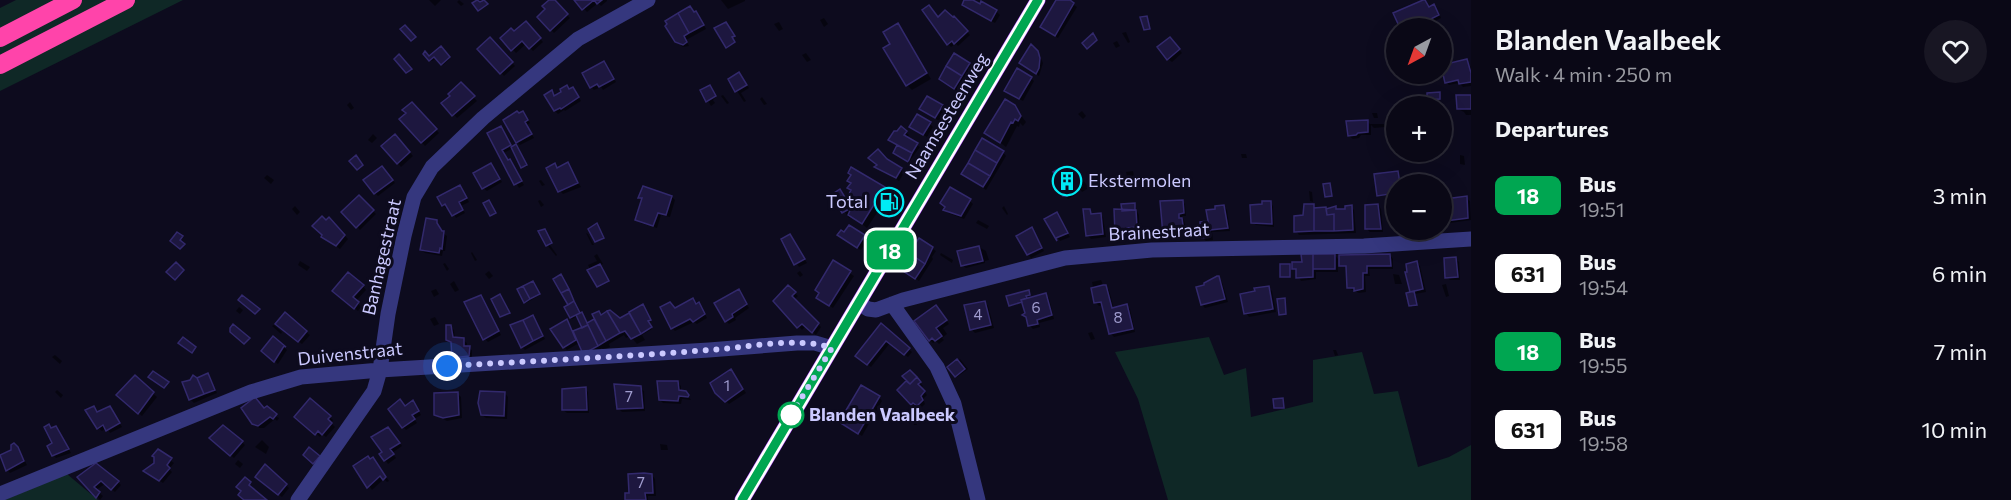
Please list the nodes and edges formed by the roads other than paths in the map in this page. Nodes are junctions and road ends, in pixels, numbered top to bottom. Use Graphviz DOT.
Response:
graph roads {
  1 [pos="73,0"];
  2 [pos="126,0"];
  3 [pos="648,0"];
  4 [pos="1038,0"];
  5 [pos="0,38"];
  6 [pos="0,65"];
  7 [pos="1471,239"];
  8 [pos="859,303"];
  9 [pos="892,304"];
  10 [pos="832,348"];
  11 [pos="380,370"];
  12 [pos="0,494"];
  13 [pos="298,500"];
  14 [pos="742,500"];
  15 [pos="978,500"];
  1 -- 5 [label="highway"];
  2 -- 6 [label="highway"];
  3 -- 11 [label="street, Banhagestraat"];
  4 -- 8 [label="main road, Naamsesteenweg"];
  7 -- 9 [label="street, Brainestraat"];
  8 -- 9 [label="street, Brainestraat"];
  8 -- 10 [label="main road, Naamsesteenweg"];
  9 -- 15 [label="street"];
  10 -- 11 [label="street, Duivenstraat"];
  10 -- 14 [label="main road, Naamsesteenweg"];
  11 -- 12 [label="street, Duivenstraat"];
  11 -- 13 [label="street, Banhagestraat"];
}
